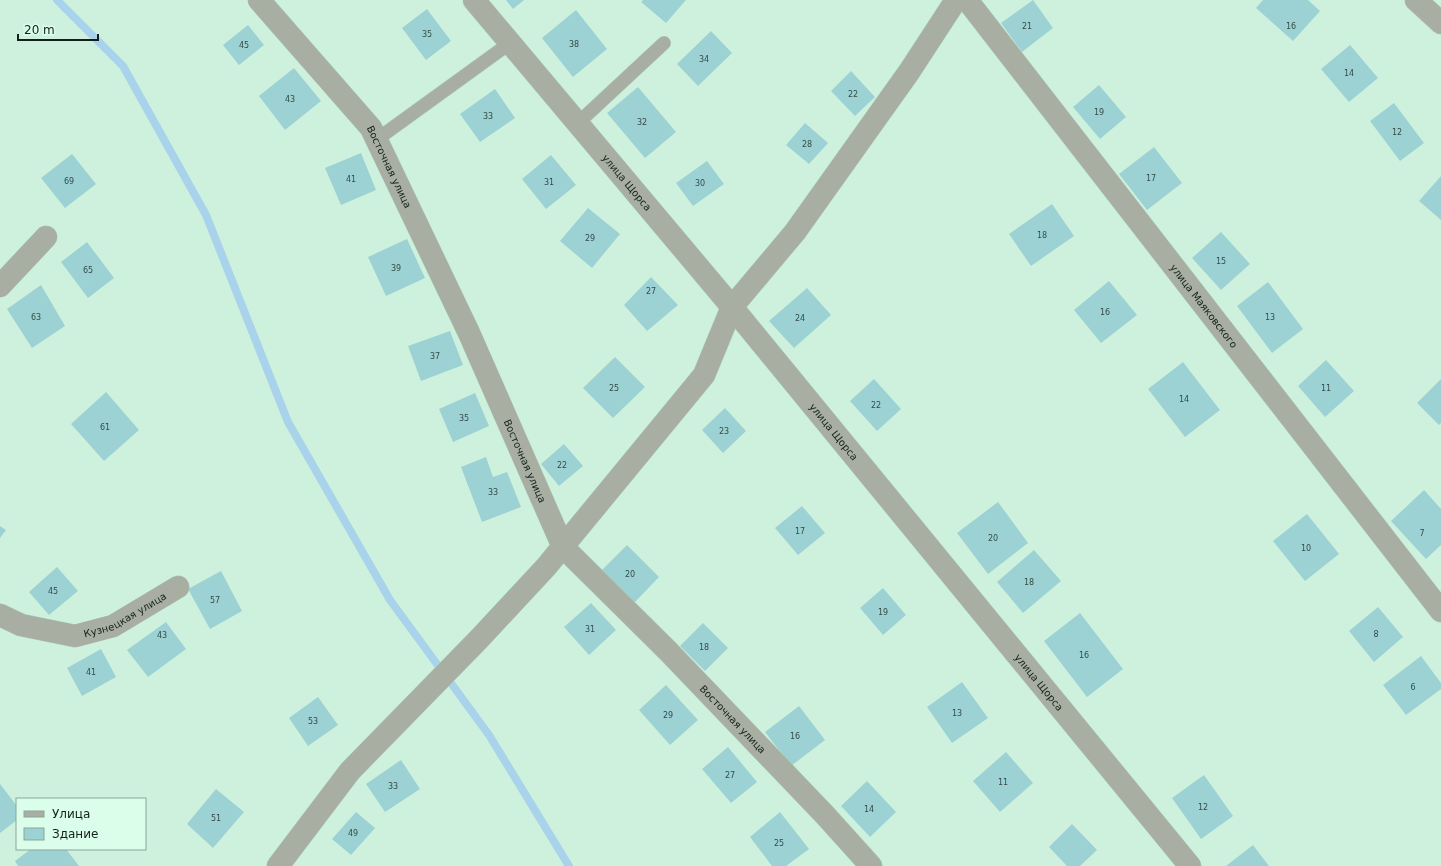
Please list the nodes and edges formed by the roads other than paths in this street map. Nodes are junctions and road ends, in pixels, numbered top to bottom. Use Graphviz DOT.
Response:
graph roads {
  1 [pos="259,0"];
  2 [pos="474,0"];
  3 [pos="956,0"];
  4 [pos="968,0"];
  5 [pos="1416,0"];
  6 [pos="1441,23"];
  7 [pos="510,43"];
  8 [pos="664,43"];
  9 [pos="578,123"];
  10 [pos="376,140"];
  11 [pos="46,237"];
  12 [pos="0,286"];
  13 [pos="732,307"];
  14 [pos="563,547"];
  15 [pos="178,587"];
  16 [pos="1441,610"];
  17 [pos="0,615"];
  18 [pos="278,866"];
  19 [pos="871,866"];
  20 [pos="1190,866"];
  1 -- 10 [label="street, Восточная улица"];
  2 -- 7 [label="street, улица Щорса"];
  3 -- 13 [label="street"];
  4 -- 16 [label="street, улица Маяковского"];
  5 -- 6 [label="street"];
  7 -- 9 [label="street, улица Щорса"];
  7 -- 10 [label="lane"];
  8 -- 9 [label="lane"];
  9 -- 13 [label="street, улица Щорса"];
  10 -- 14 [label="street, Восточная улица"];
  11 -- 12 [label="street"];
  13 -- 14 [label="street"];
  13 -- 20 [label="street, улица Щорса"];
  14 -- 18 [label="street"];
  14 -- 19 [label="street, Восточная улица"];
  15 -- 17 [label="street, Кузнецкая улица"];
}
